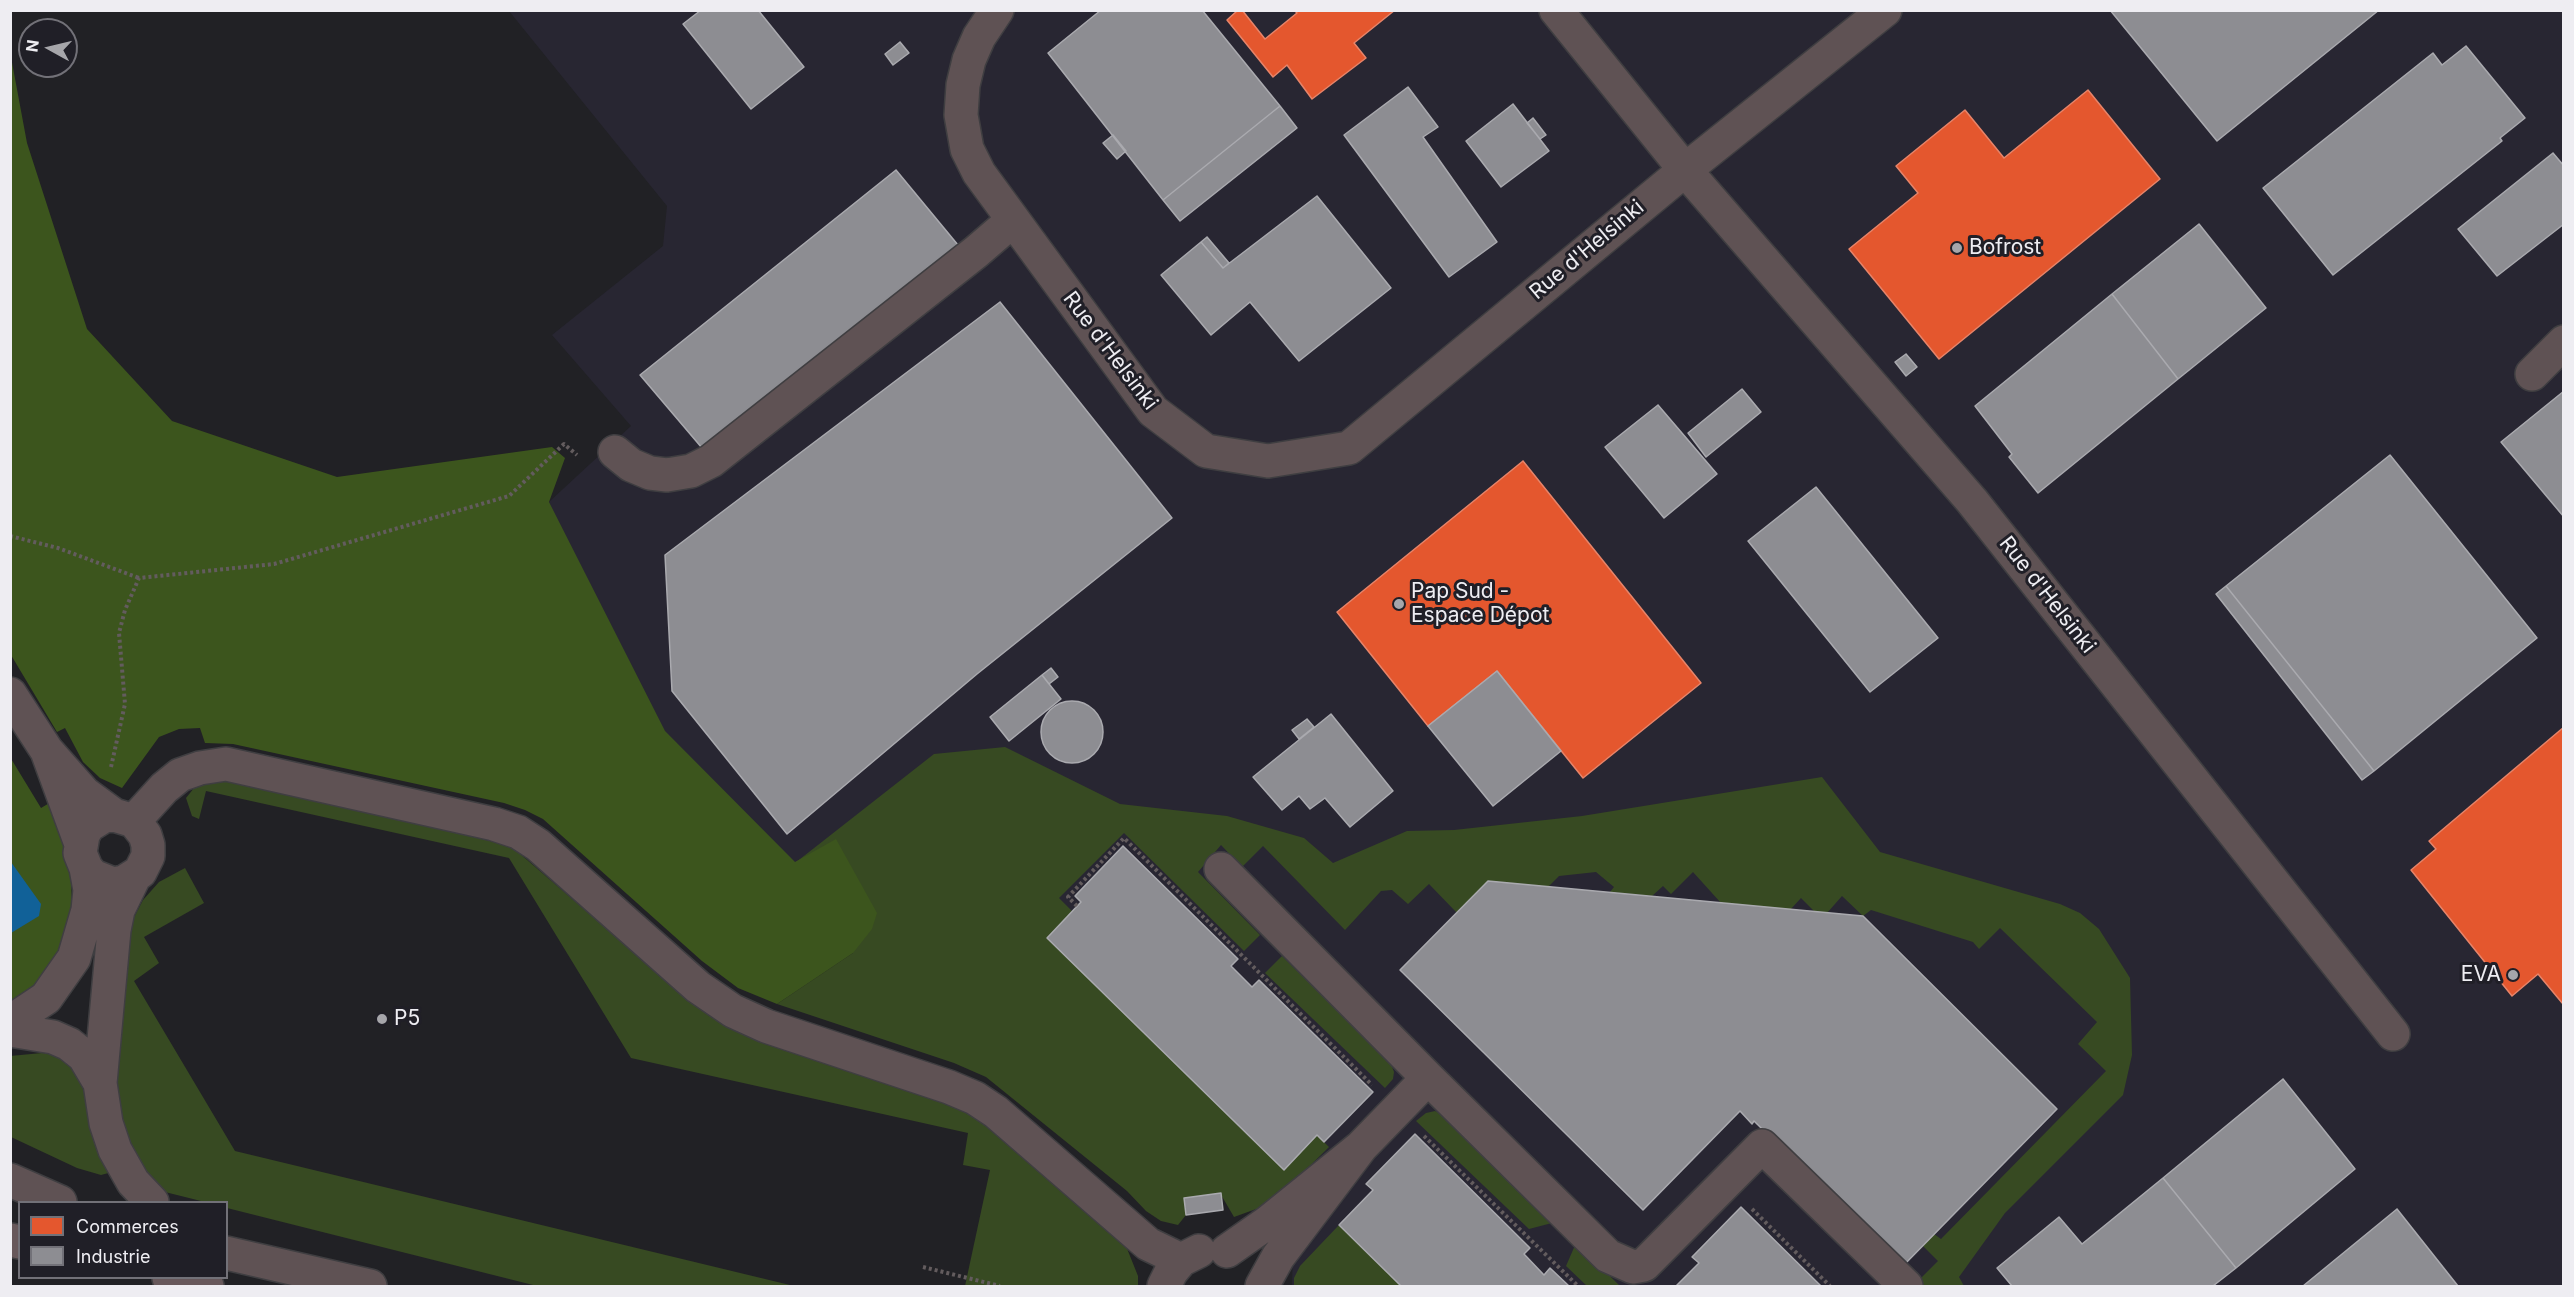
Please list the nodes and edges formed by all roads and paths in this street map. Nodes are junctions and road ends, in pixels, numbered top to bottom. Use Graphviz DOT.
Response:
graph roads {
  1 [pos="997,10"];
  2 [pos="1556,10"];
  3 [pos="1885,10"];
  4 [pos="1685,170"];
  5 [pos="1012,221"];
  6 [pos="2564,342"];
  7 [pos="2532,374"];
  8 [pos="564,444"];
  9 [pos="615,452"];
  10 [pos="10,536"];
  11 [pos="139,578"];
  12 [pos="10,694"];
  13 [pos="47,751"];
  14 [pos="109,777"];
  15 [pos="124,818"];
  16 [pos="83,856"];
  17 [pos="1221,868"];
  18 [pos="134,877"];
  19 [pos="1077,906"];
  20 [pos="10,1022"];
  21 [pos="10,1030"];
  22 [pos="2393,1034"];
  23 [pos="1428,1078"];
  24 [pos="100,1083"];
  25 [pos="1379,1092"];
  26 [pos="1417,1128"];
  27 [pos="1361,1148"];
  28 [pos="10,1180"];
  29 [pos="56,1201"];
  30 [pos="150,1201"];
  31 [pos="1750,1208"];
  32 [pos="1227,1251"];
  33 [pos="234,1252"];
  34 [pos="923,1267"];
  35 [pos="1173,1273"];
  36 [pos="173,1279"];
  37 [pos="207,1287"];
  38 [pos="370,1287"];
  39 [pos="1000,1287"];
  40 [pos="1262,1287"];
  41 [pos="1578,1287"];
  42 [pos="1830,1287"];
  43 [pos="1906,1287"];
  1 -- 5 [label="street, Rue d'Helsinki"];
  2 -- 4 [label="street, Rue d'Helsinki"];
  3 -- 4 [label="street, Rue d'Helsinki"];
  4 -- 5 [label="street, Rue d'Helsinki"];
  4 -- 22 [label="street, Rue d'Helsinki"];
  5 -- 9 [label="street"];
  6 -- 7 [label="street"];
  8 -- 11 [label="path"];
  10 -- 11 [label="path"];
  11 -- 14 [label="path"];
  12 -- 13 [label="street"];
  13 -- 15 [label="street"];
  13 -- 16 [label="street"];
  15 -- 16 [label="street"];
  15 -- 18 [label="street"];
  15 -- 35 [label="street"];
  16 -- 18 [label="street"];
  16 -- 20 [label="street"];
  17 -- 23 [label="street"];
  18 -- 24 [label="street"];
  19 -- 25 [label="path"];
  21 -- 24 [label="street"];
  23 -- 27 [label="street"];
  23 -- 43 [label="street"];
  24 -- 30 [label="street"];
  26 -- 41 [label="path"];
  27 -- 32 [label="street"];
  27 -- 40 [label="street"];
  28 -- 29 [label="street"];
  31 -- 42 [label="path"];
  32 -- 35 [label="street"];
  32 -- 40 [label="street"];
  33 -- 38 [label="street"];
  34 -- 39 [label="path"];
  36 -- 37 [label="highway"];
}
